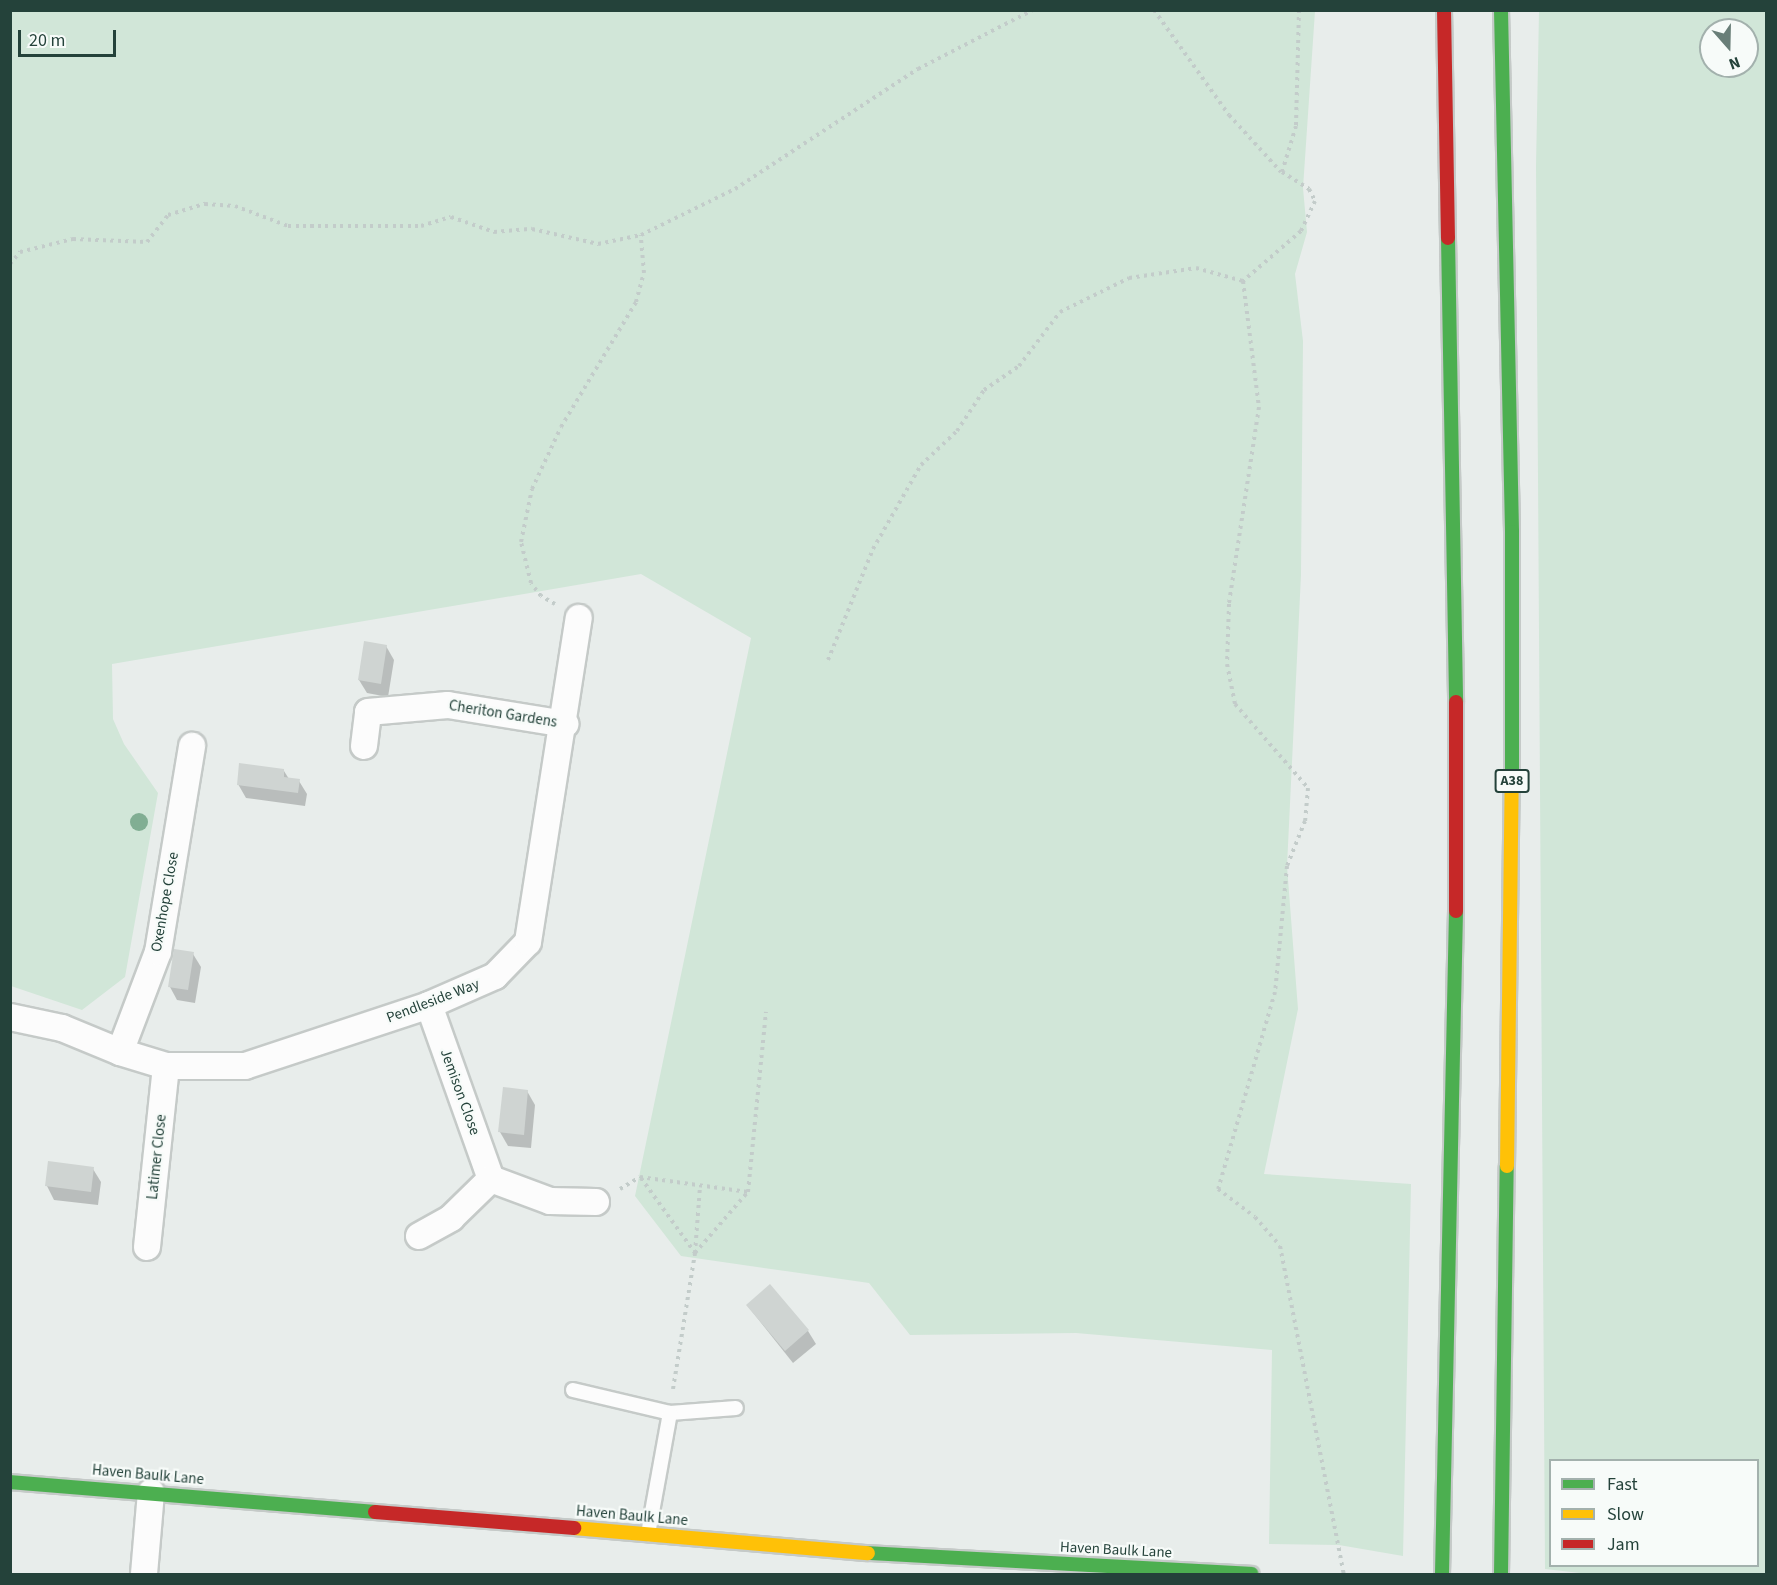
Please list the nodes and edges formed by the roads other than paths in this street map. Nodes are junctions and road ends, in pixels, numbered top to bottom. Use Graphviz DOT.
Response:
graph roads {
  1 [pos="1444,10"];
  2 [pos="1501,10"];
  3 [pos="579,618"];
  4 [pos="566,724"];
  5 [pos="192,746"];
  6 [pos="364,746"];
  7 [pos="429,1005"];
  8 [pos="10,1017"];
  9 [pos="120,1053"];
  10 [pos="166,1066"];
  11 [pos="491,1179"];
  12 [pos="596,1203"];
  13 [pos="419,1236"];
  14 [pos="147,1247"];
  15 [pos="573,1390"];
  16 [pos="736,1408"];
  17 [pos="670,1413"];
  18 [pos="10,1482"];
  19 [pos="151,1492"];
  20 [pos="648,1534"];
  21 [pos="144,1575"];
  22 [pos="1251,1575"];
  23 [pos="1442,1575"];
  24 [pos="1501,1575"];
  1 -- 23 [label="main road"];
  2 -- 24 [label="main road, A38"];
  3 -- 4 [label="street, Pendleside Way"];
  4 -- 6 [label="street, Cheriton Gardens"];
  4 -- 7 [label="street, Pendleside Way"];
  5 -- 9 [label="street, Oxenhope Close"];
  7 -- 10 [label="street, Pendleside Way"];
  7 -- 11 [label="street, Jemison Close"];
  8 -- 9 [label="street, Pendleside Way"];
  9 -- 10 [label="street, Pendleside Way"];
  10 -- 14 [label="street, Latimer Close"];
  11 -- 12 [label="street"];
  11 -- 13 [label="street"];
  15 -- 17 [label="lane"];
  16 -- 17 [label="lane"];
  17 -- 20 [label="lane"];
  18 -- 19 [label="main road, Haven Baulk Lane"];
  19 -- 20 [label="main road, Haven Baulk Lane"];
  19 -- 21 [label="street"];
  20 -- 22 [label="main road, Haven Baulk Lane"];
}
